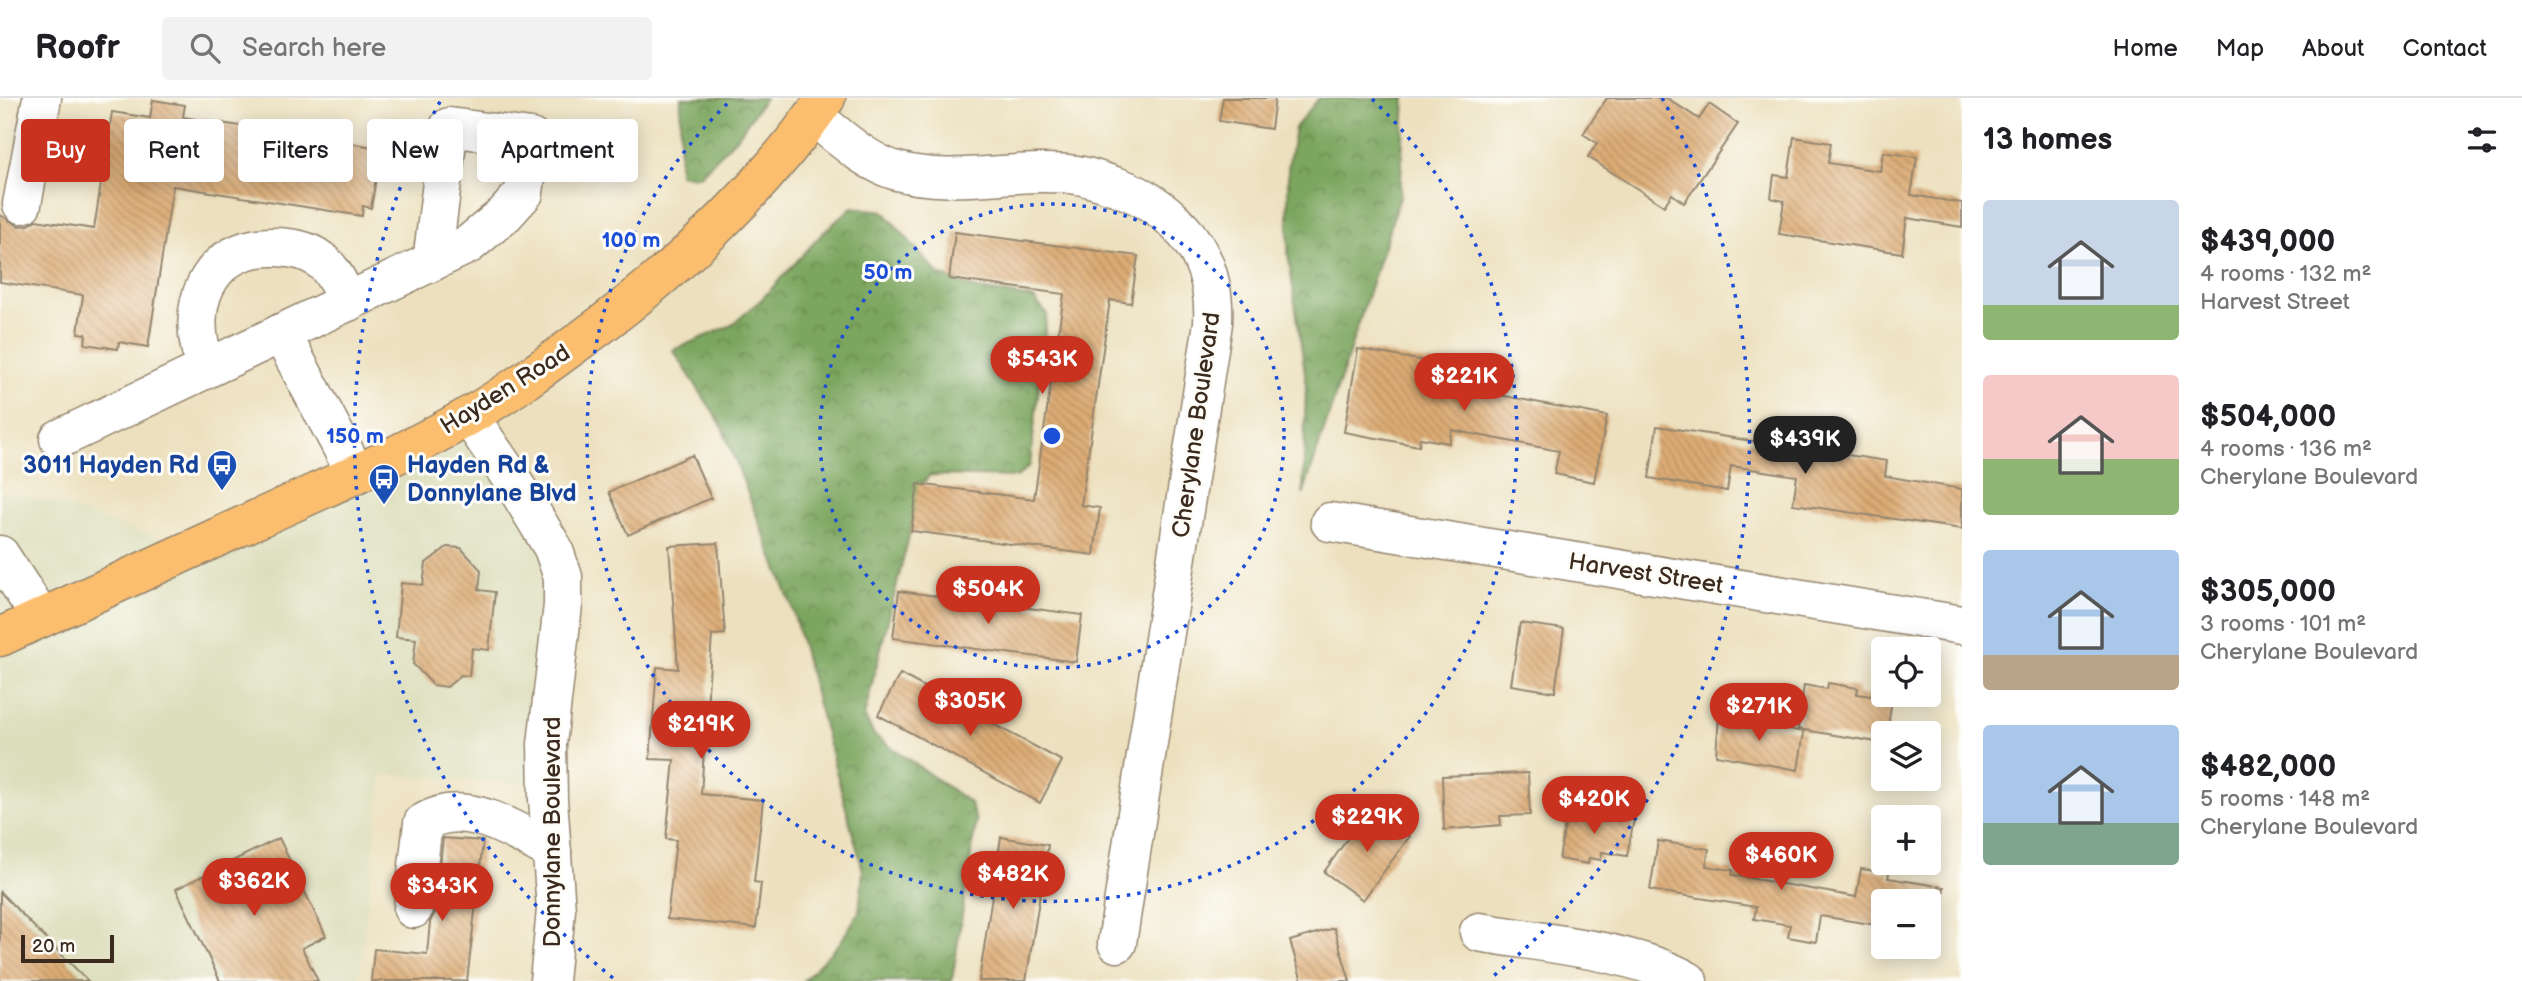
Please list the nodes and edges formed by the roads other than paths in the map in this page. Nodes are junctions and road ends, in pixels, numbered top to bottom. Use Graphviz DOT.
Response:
graph roads {
  1 [pos="42,98"];
  2 [pos="819,107"];
  3 [pos="22,204"];
  4 [pos="432,262"];
  5 [pos="348,302"];
  6 [pos="281,333"];
  7 [pos="207,368"];
  8 [pos="469,416"];
  9 [pos="59,439"];
  10 [pos="356,474"];
  11 [pos="1329,522"];
  12 [pos="0,555"];
  13 [pos="41,618"];
  14 [pos="1962,625"];
  15 [pos="0,637"];
  16 [pos="552,851"];
  17 [pos="413,909"];
  18 [pos="1479,932"];
  19 [pos="1117,943"];
  20 [pos="549,981"];
  21 [pos="1688,981"];
  1 -- 3 [label="street"];
  2 -- 8 [label="main road, Hayden Road"];
  2 -- 19 [label="street, Cherylane Boulevard"];
  4 -- 5 [label="street"];
  5 -- 6 [label="street"];
  5 -- 7 [label="street"];
  6 -- 7 [label="street"];
  6 -- 10 [label="street"];
  7 -- 9 [label="street"];
  8 -- 10 [label="main road, Hayden Road"];
  8 -- 16 [label="street, Donnylane Boulevard"];
  10 -- 13 [label="main road, Hayden Road"];
  11 -- 14 [label="street, Harvest Street"];
  12 -- 13 [label="street"];
  13 -- 15 [label="main road, Hayden Road"];
  16 -- 17 [label="street"];
  16 -- 20 [label="street, Donnylane Boulevard"];
  18 -- 21 [label="street"];
}
